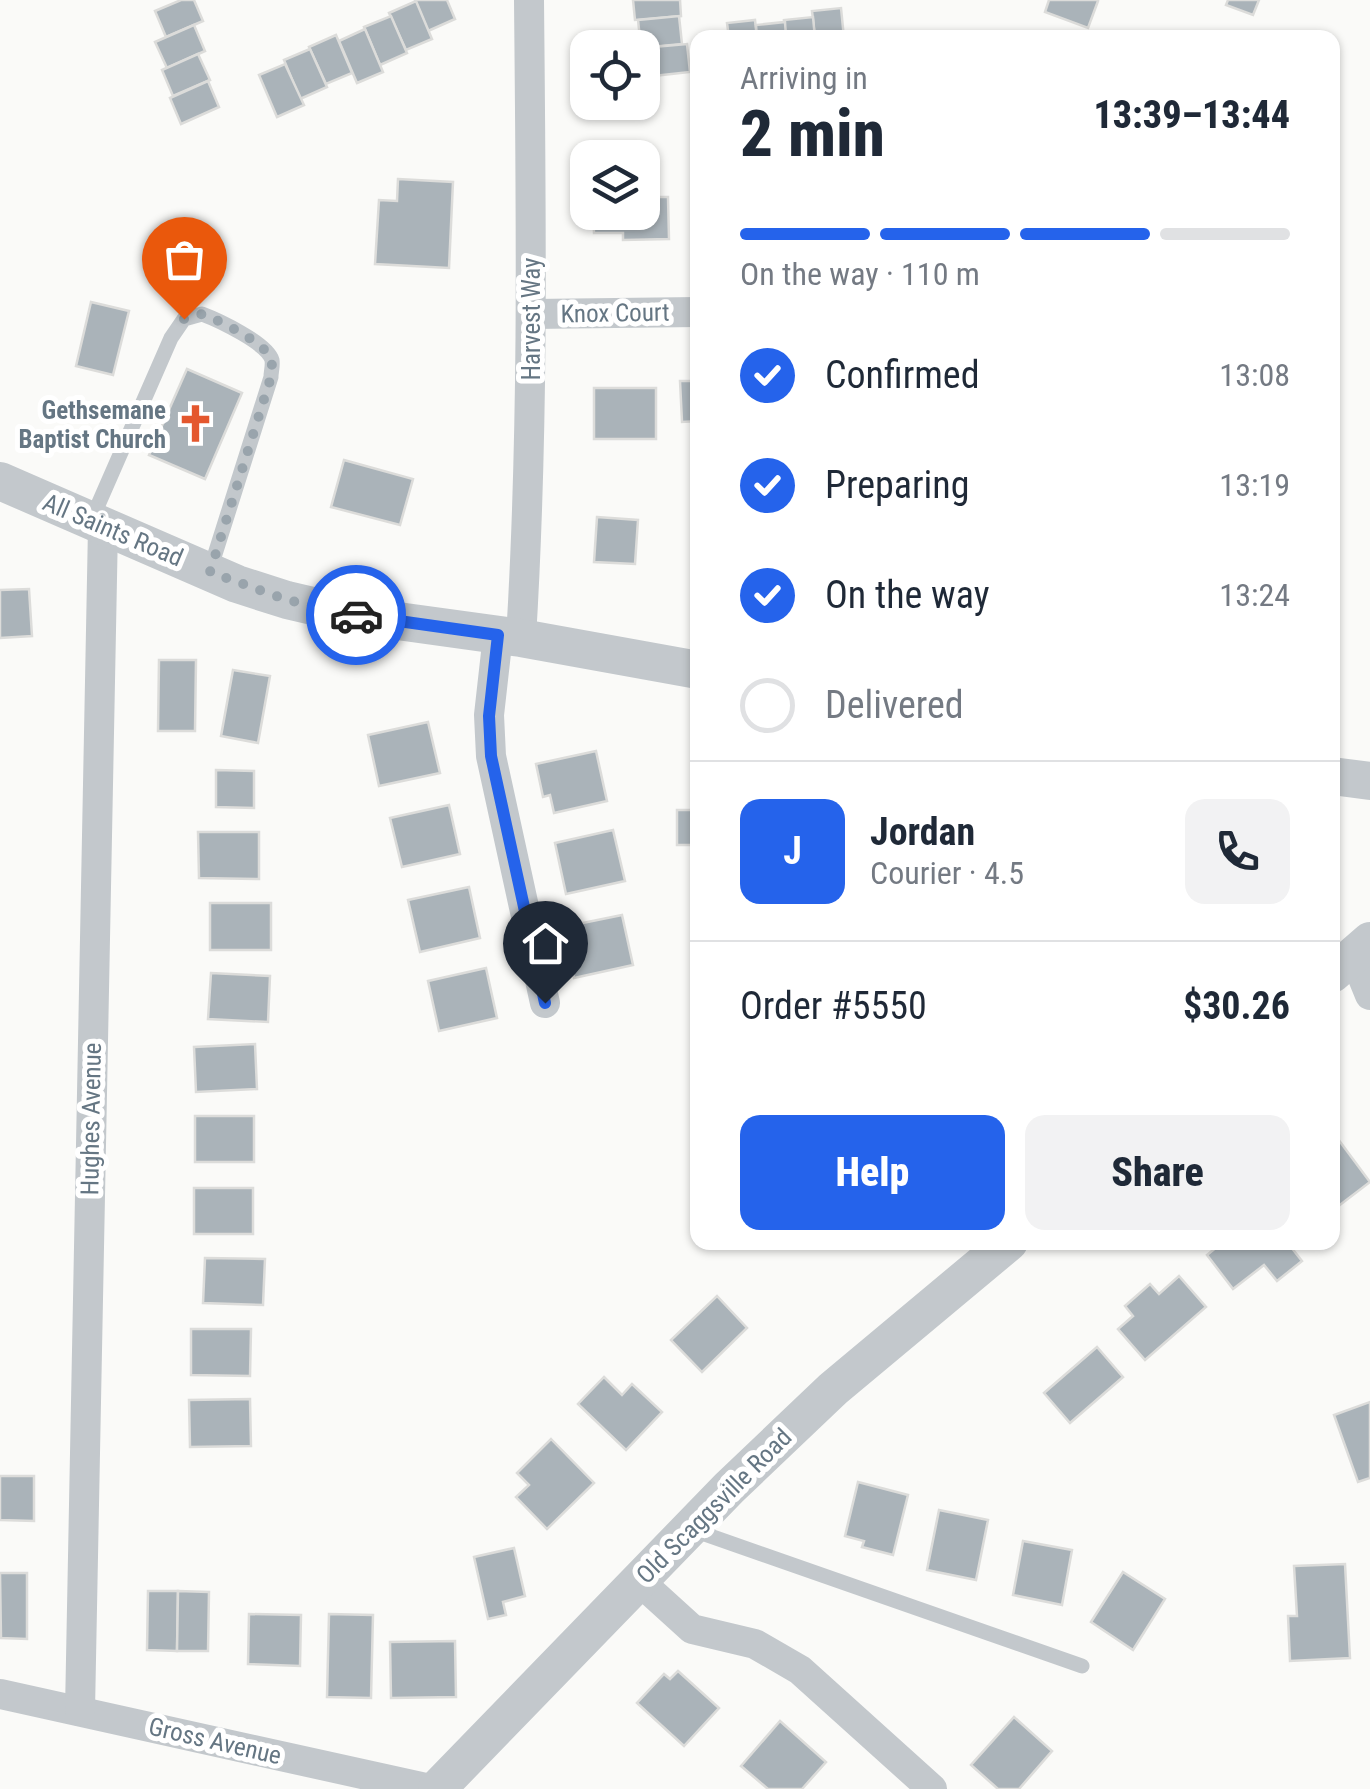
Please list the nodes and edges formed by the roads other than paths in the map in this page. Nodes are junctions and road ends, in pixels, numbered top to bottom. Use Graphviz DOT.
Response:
graph roads {
  1 [pos="529,0"];
  2 [pos="690,312"];
  3 [pos="532,314"];
  4 [pos="0,480"];
  5 [pos="97,524"];
  6 [pos="210,572"];
  7 [pos="510,637"];
  8 [pos="690,669"];
  9 [pos="1340,777"];
  10 [pos="1370,781"];
  11 [pos="1352,957"];
  12 [pos="1370,996"];
  13 [pos="545,1003"];
  14 [pos="999,1250"];
  15 [pos="690,1529"];
  16 [pos="638,1580"];
  17 [pos="1082,1666"];
  18 [pos="0,1694"];
  19 [pos="80,1712"];
  20 [pos="433,1789"];
  21 [pos="932,1789"];
  1 -- 3 [label="street, Harvest Way"];
  2 -- 3 [label="street, Knox Court"];
  3 -- 7 [label="street, Harvest Way"];
  4 -- 5 [label="street, All Saints Road"];
  5 -- 6 [label="street, All Saints Road"];
  5 -- 6 [label="lane"];
  5 -- 19 [label="street, Hughes Avenue"];
  6 -- 7 [label="street, All Saints Road"];
  7 -- 8 [label="street, All Saints Road"];
  7 -- 13 [label="street, Harvest Way"];
  9 -- 10 [label="street"];
  11 -- 12 [label="street"];
  14 -- 15 [label="street, Old Scaggsville Road"];
  15 -- 16 [label="street, Old Scaggsville Road"];
  15 -- 17 [label="lane"];
  16 -- 20 [label="street, Old Scaggsville Road"];
  16 -- 21 [label="street"];
  18 -- 19 [label="street, Gross Avenue"];
  19 -- 20 [label="street, Gross Avenue"];
}
